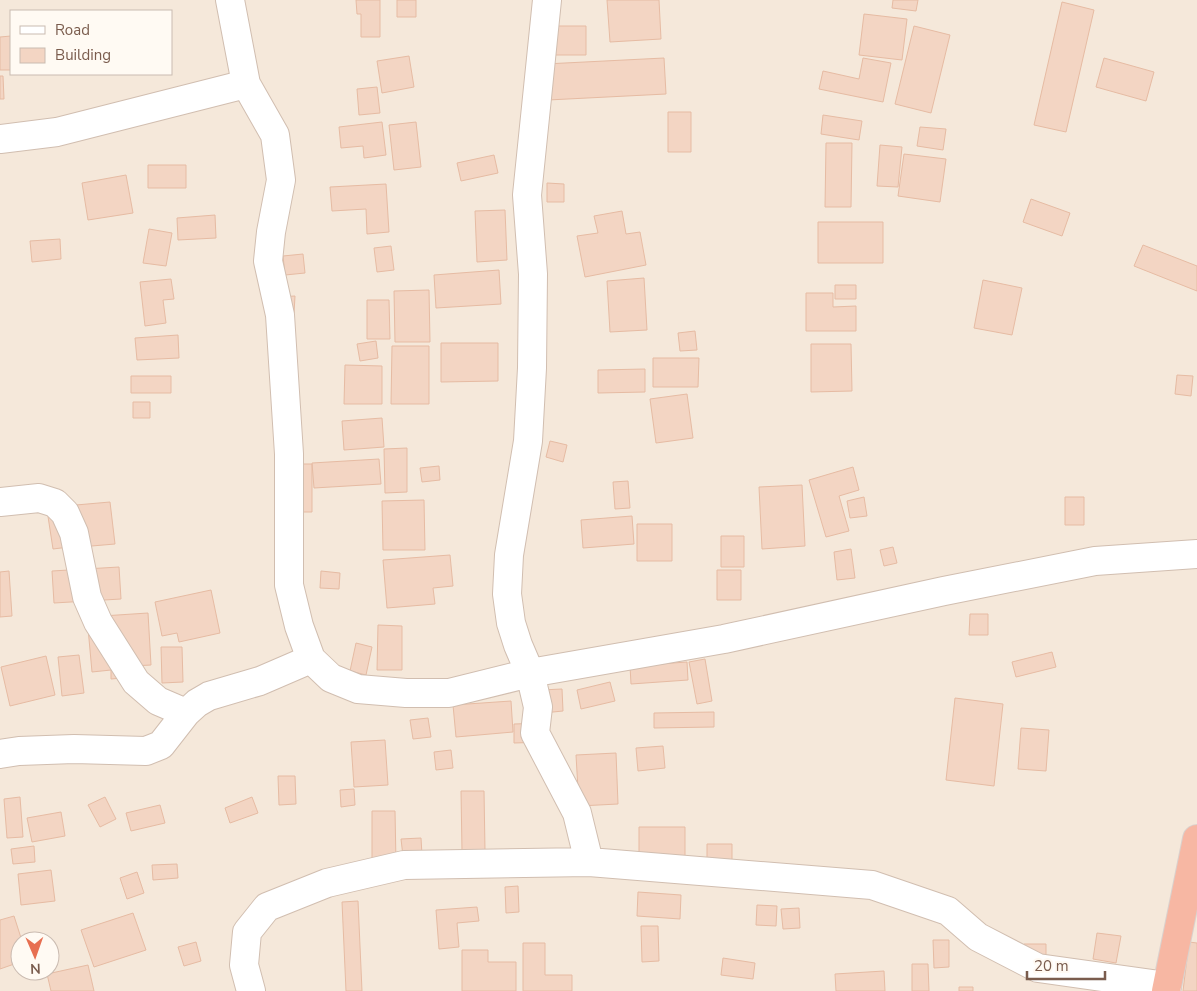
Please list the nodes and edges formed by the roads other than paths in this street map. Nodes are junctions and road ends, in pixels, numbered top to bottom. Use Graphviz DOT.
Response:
graph roads {
  1 [pos="230,0"];
  2 [pos="547,0"];
  3 [pos="246,84"];
  4 [pos="0,139"];
  5 [pos="0,502"];
  6 [pos="1197,554"];
  7 [pos="311,659"];
  8 [pos="530,673"];
  9 [pos="186,713"];
  10 [pos="0,754"];
  11 [pos="1197,839"];
  12 [pos="589,862"];
  13 [pos="1167,988"];
  14 [pos="251,991"];
  1 -- 3 [label="street"];
  2 -- 8 [label="street"];
  3 -- 4 [label="street"];
  3 -- 7 [label="street"];
  5 -- 9 [label="street"];
  6 -- 8 [label="street"];
  7 -- 8 [label="street"];
  7 -- 9 [label="street"];
  8 -- 12 [label="street"];
  9 -- 10 [label="street"];
  11 -- 13 [label="highway"];
  12 -- 13 [label="street"];
  12 -- 14 [label="street"];
}
